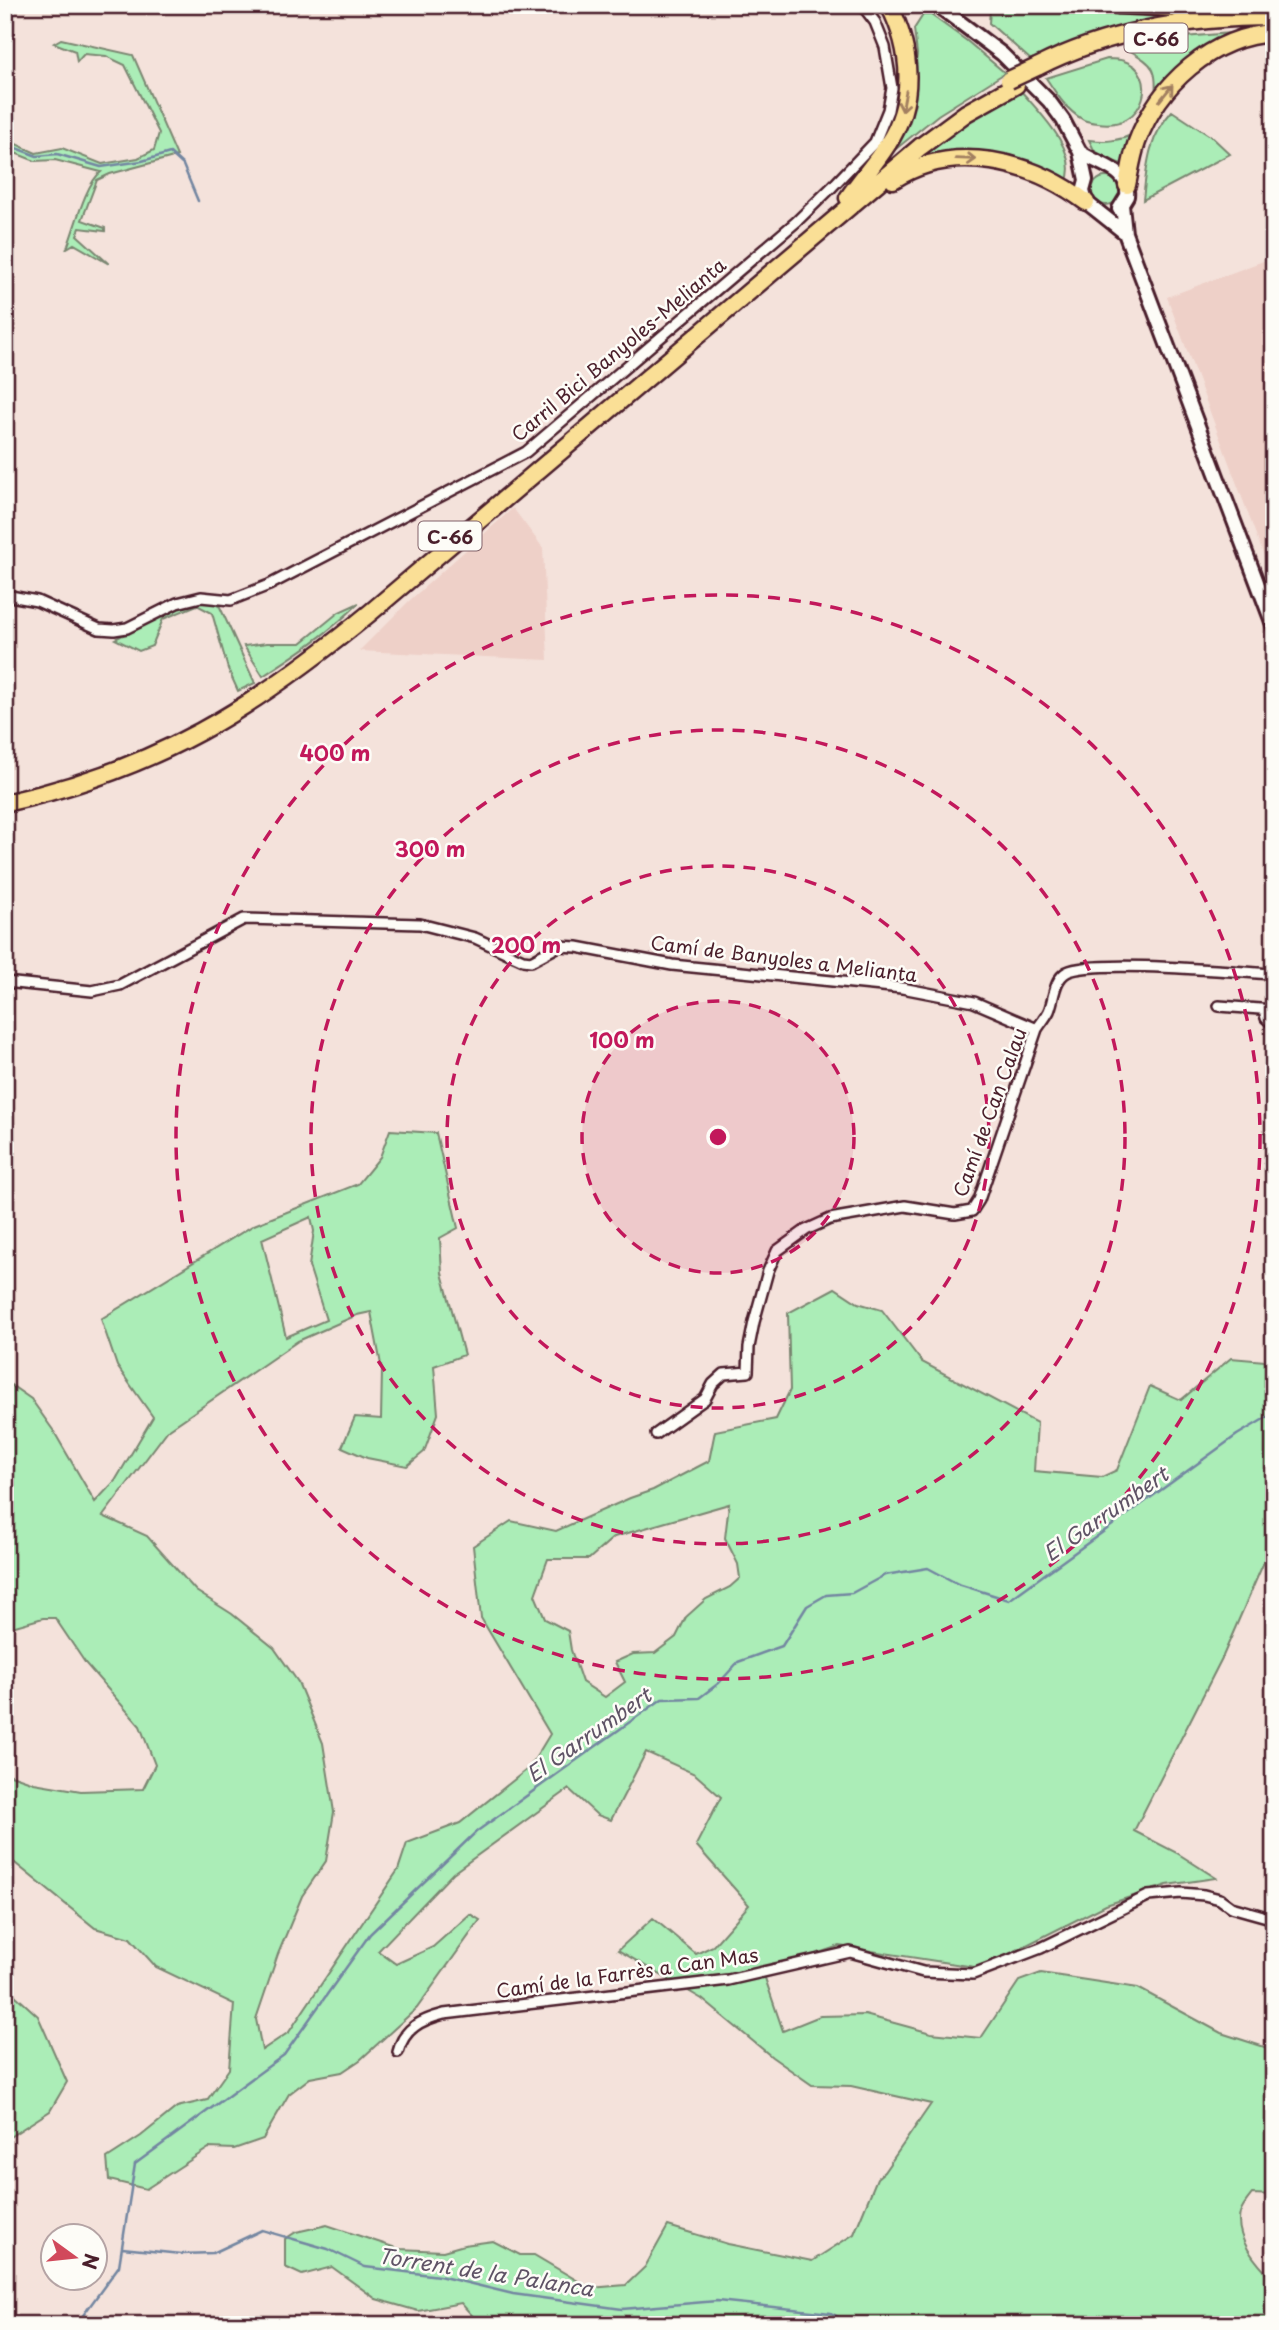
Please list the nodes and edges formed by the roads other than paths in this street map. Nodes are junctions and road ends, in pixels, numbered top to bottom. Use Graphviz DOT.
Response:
graph roads {
  1 [pos="862,5"];
  2 [pos="889,5"];
  3 [pos="937,5"];
  4 [pos="1118,5"];
  5 [pos="1274,14"];
  6 [pos="1274,27"];
  7 [pos="1274,33"];
  8 [pos="1040,70"];
  9 [pos="1080,152"];
  10 [pos="1107,168"];
  11 [pos="1086,180"];
  12 [pos="1127,185"];
  13 [pos="1086,202"];
  14 [pos="846,204"];
  15 [pos="1122,205"];
  16 [pos="1102,213"];
  17 [pos="1125,233"];
  18 [pos="5,596"];
  19 [pos="1274,627"];
  20 [pos="5,795"];
  21 [pos="5,803"];
  22 [pos="1274,974"];
  23 [pos="5,982"];
  24 [pos="1219,1006"];
  25 [pos="1269,1010"];
  26 [pos="1274,1025"];
  27 [pos="1037,1029"];
  28 [pos="656,1434"];
  29 [pos="1274,1919"];
  30 [pos="398,2052"];
  1 -- 18 [label="street, Carril Bici Banyoles-Melianta"];
  2 -- 14 [label="highway, one-way"];
  3 -- 9 [label="main road"];
  4 -- 5 [label="highway"];
  5 -- 8 [label="highway, C-66"];
  6 -- 8 [label="highway, C-66"];
  12 -- 7 [label="highway, one-way"];
  8 -- 14 [label="highway, C-66, bridge"];
  9 -- 10 [label="main road"];
  9 -- 11 [label="main road"];
  10 -- 11 [label="main road"];
  10 -- 12 [label="main road"];
  11 -- 13 [label="main road"];
  12 -- 15 [label="main road"];
  14 -- 13 [label="highway, one-way"];
  13 -- 16 [label="main road"];
  14 -- 20 [label="highway, C-66"];
  14 -- 21 [label="highway, C-66"];
  15 -- 16 [label="main road"];
  15 -- 17 [label="main road"];
  16 -- 17 [label="main road"];
  17 -- 19 [label="main road"];
  22 -- 27 [label="street, Camí de Can Calau"];
  23 -- 27 [label="street, Camí de Banyoles a Melianta"];
  24 -- 25 [label="street"];
  25 -- 26 [label="street"];
  27 -- 28 [label="street, Camí de Can Calau"];
  29 -- 30 [label="street, Camí de la Farrès a Can Mas"];
}
